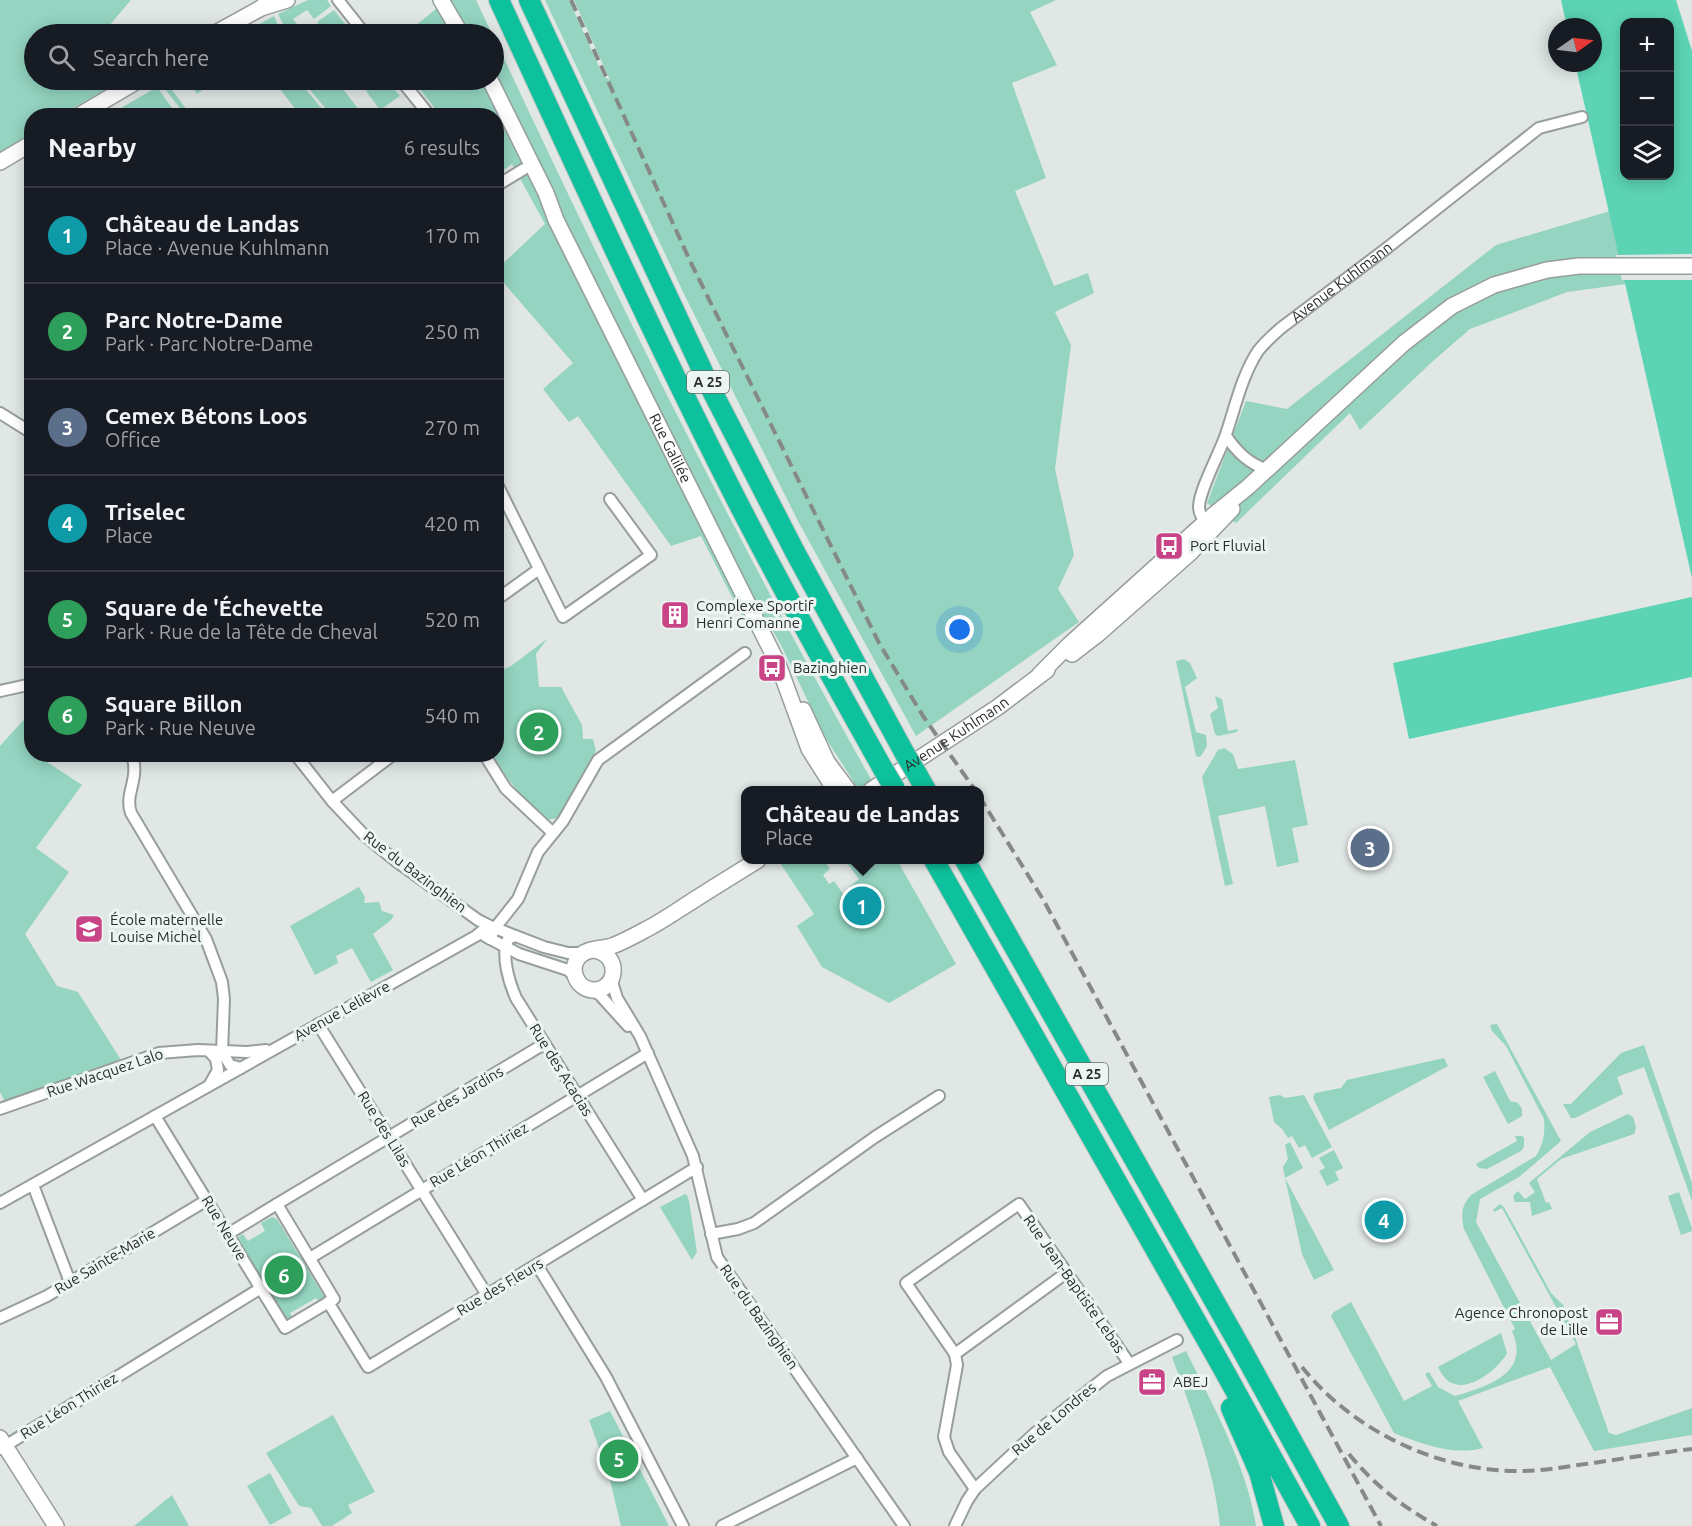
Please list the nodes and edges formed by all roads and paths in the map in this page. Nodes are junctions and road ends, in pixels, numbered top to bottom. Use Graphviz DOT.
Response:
graph roads {
  1 [pos="287,0"];
  2 [pos="338,0"];
  3 [pos="441,0"];
  4 [pos="451,0"];
  5 [pos="499,0"];
  6 [pos="529,0"];
  7 [pos="266,4"];
  8 [pos="231,24"];
  9 [pos="357,24"];
  10 [pos="455,24"];
  11 [pos="464,24"];
  12 [pos="122,90"];
  13 [pos="409,90"];
  14 [pos="488,90"];
  15 [pos="495,90"];
  16 [pos="92,108"];
  17 [pos="424,108"];
  18 [pos="496,108"];
  19 [pos="504,108"];
  20 [pos="504,108"];
  21 [pos="1582,117"];
  22 [pos="504,126"];
  23 [pos="24,148"];
  24 [pos="0,162"];
  25 [pos="524,169"];
  26 [pos="504,181"];
  27 [pos="556,220"];
  28 [pos="1692,267"];
  29 [pos="0,413"];
  30 [pos="24,428"];
  31 [pos="1226,436"];
  32 [pos="1268,470"];
  33 [pos="504,498"];
  34 [pos="610,499"];
  35 [pos="1209,526"];
  36 [pos="539,569"];
  37 [pos="504,594"];
  38 [pos="745,653"];
  39 [pos="783,677"];
  40 [pos="24,686"];
  41 [pos="0,692"];
  42 [pos="134,762"];
  43 [pos="301,762"];
  44 [pos="383,762"];
  45 [pos="489,762"];
  46 [pos="921,782"];
  47 [pos="832,786"];
  48 [pos="845,786"];
  49 [pos="884,786"];
  50 [pos="890,786"];
  51 [pos="332,801"];
  52 [pos="553,833"];
  53 [pos="752,864"];
  54 [pos="936,864"];
  55 [pos="967,864"];
  56 [pos="495,928"];
  57 [pos="648,929"];
  58 [pos="476,936"];
  59 [pos="514,936"];
  60 [pos="490,939"];
  61 [pos="505,948"];
  62 [pos="589,952"];
  63 [pos="613,973"];
  64 [pos="576,978"];
  65 [pos="591,990"];
  66 [pos="318,1024"];
  67 [pos="284,1043"];
  68 [pos="544,1044"];
  69 [pos="209,1051"];
  70 [pos="222,1052"];
  71 [pos="648,1053"];
  72 [pos="241,1068"];
  73 [pos="208,1086"];
  74 [pos="577,1096"];
  75 [pos="939,1096"];
  76 [pos="0,1109"];
  77 [pos="155,1116"];
  78 [pos="389,1137"];
  79 [pos="697,1167"];
  80 [pos="33,1185"];
  81 [pos="422,1190"];
  82 [pos="207,1200"];
  83 [pos="643,1200"];
  84 [pos="0,1203"];
  85 [pos="277,1204"];
  86 [pos="228,1234"];
  87 [pos="711,1234"];
  88 [pos="310,1258"];
  89 [pos="537,1265"];
  90 [pos="1066,1273"];
  91 [pos="70,1282"];
  92 [pos="261,1288"];
  93 [pos="487,1295"];
  94 [pos="328,1302"];
  95 [pos="0,1318"];
  96 [pos="1177,1340"];
  97 [pos="955,1354"];
  98 [pos="1129,1363"];
  99 [pos="1214,1363"];
  100 [pos="1,1447"];
  101 [pos="857,1458"];
  102 [pos="975,1489"];
  103 [pos="47,1526"];
  104 [pos="56,1526"];
  105 [pos="683,1526"];
  106 [pos="723,1526"];
  107 [pos="904,1526"];
  108 [pos="955,1526"];
  109 [pos="1274,1526"];
  110 [pos="1310,1526"];
  111 [pos="1339,1526"];
  1 -- 7 [label="street"];
  2 -- 9 [label="street"];
  3 -- 10 [label="street"];
  4 -- 11 [label="street"];
  5 -- 49 [label="highway, A 25, bridge"];
  6 -- 46 [label="highway, A 25, bridge"];
  7 -- 8 [label="street"];
  12 -- 16 [label="street"];
  13 -- 17 [label="street"];
  14 -- 18 [label="street, Rue Galilée"];
  15 -- 20 [label="street, Rue Galilée"];
  19 -- 27 [label="street, Rue Galilée"];
  21 -- 31 [label="street, Avenue Kuhlmann"];
  22 -- 25 [label="street, Rue Galilée"];
  23 -- 24 [label="street"];
  25 -- 26 [label="street"];
  25 -- 27 [label="street, Rue Galilée"];
  27 -- 39 [label="street, Rue Galilée"];
  28 -- 32 [label="street, Avenue Kuhlmann"];
  29 -- 30 [label="street"];
  31 -- 32 [label="street"];
  31 -- 35 [label="street, Avenue Kuhlmann"];
  32 -- 35 [label="street, Avenue Kuhlmann"];
  33 -- 36 [label="street"];
  34 -- 36 [label="street"];
  35 -- 50 [label="street, Avenue Kuhlmann"];
  36 -- 37 [label="street"];
  38 -- 52 [label="street"];
  39 -- 47 [label="street, Rue Galilée"];
  39 -- 48 [label="street, Rue Galilée"];
  40 -- 41 [label="street"];
  42 -- 70 [label="street"];
  43 -- 51 [label="street, Rue du Bazinghien"];
  44 -- 51 [label="street"];
  45 -- 52 [label="street"];
  51 -- 56 [label="street, Rue du Bazinghien"];
  52 -- 56 [label="street"];
  53 -- 57 [label="street"];
  54 -- 99 [label="highway, A 25"];
  55 -- 111 [label="highway, A 25"];
  56 -- 58 [label="street"];
  56 -- 59 [label="street, Rue du Bazinghien"];
  56 -- 60 [label="street"];
  57 -- 62 [label="street"];
  57 -- 63 [label="street"];
  58 -- 60 [label="street"];
  58 -- 66 [label="street, Avenue Lelièvre"];
  59 -- 61 [label="street"];
  59 -- 62 [label="street, Rue du Bazinghien"];
  60 -- 61 [label="street"];
  61 -- 64 [label="street"];
  61 -- 68 [label="street, Rue des Acacias"];
  62 -- 63 [label="street"];
  62 -- 64 [label="street"];
  63 -- 65 [label="street"];
  63 -- 71 [label="street, Rue du Bazinghien"];
  64 -- 65 [label="street"];
  65 -- 71 [label="street, Rue du Bazinghien"];
  66 -- 67 [label="street, Avenue Lelièvre"];
  66 -- 78 [label="street, Rue des Lilas"];
  67 -- 70 [label="street, Rue Wacquez Lalo"];
  67 -- 72 [label="street, Avenue Lelièvre"];
  68 -- 74 [label="street, Rue des Acacias"];
  68 -- 78 [label="street, Rue des Jardins"];
  69 -- 70 [label="street, Rue Wacquez Lalo"];
  69 -- 73 [label="street"];
  69 -- 76 [label="street, Rue Wacquez Lalo"];
  70 -- 72 [label="street"];
  71 -- 74 [label="street, Rue Léon Thiriez"];
  71 -- 79 [label="street, Rue du Bazinghien"];
  72 -- 73 [label="street, Avenue Lelièvre"];
  73 -- 77 [label="street, Avenue Lelièvre"];
  74 -- 81 [label="street, Rue Léon Thiriez"];
  74 -- 83 [label="street, Rue des Acacias"];
  75 -- 87 [label="street"];
  77 -- 80 [label="street, Avenue Lelièvre"];
  77 -- 82 [label="street, Rue Neuve"];
  78 -- 81 [label="street, Rue des Lilas"];
  78 -- 85 [label="street, Rue des Jardins"];
  79 -- 83 [label="street, Rue des Fleurs"];
  79 -- 87 [label="street, Rue du Bazinghien"];
  80 -- 84 [label="street, Avenue Lelièvre"];
  80 -- 91 [label="street"];
  81 -- 88 [label="street, Rue Léon Thiriez"];
  81 -- 93 [label="street, Rue des Lilas"];
  82 -- 86 [label="street, Rue Neuve"];
  82 -- 91 [label="street, Rue Sainte-Marie"];
  83 -- 89 [label="street, Rue des Fleurs"];
  85 -- 86 [label="street, Rue des Jardins"];
  85 -- 88 [label="street"];
  86 -- 92 [label="street, Rue Neuve"];
  87 -- 101 [label="street, Rue du Bazinghien"];
  88 -- 94 [label="street, Rue des Fleurs"];
  89 -- 93 [label="street, Rue des Fleurs"];
  89 -- 105 [label="street"];
  90 -- 97 [label="street"];
  90 -- 97 [label="street, Rue Jean-Baptiste Lebas"];
  90 -- 98 [label="street, Rue Jean-Baptiste Lebas"];
  91 -- 95 [label="street, Rue Sainte-Marie"];
  92 -- 94 [label="street, Rue Neuve"];
  92 -- 100 [label="street, Rue Léon Thiriez"];
  93 -- 94 [label="street, Rue des Fleurs"];
  96 -- 98 [label="street, Rue de Londres"];
  97 -- 102 [label="street"];
  98 -- 102 [label="street, Rue de Londres"];
  99 -- 109 [label="highway"];
  99 -- 110 [label="highway"];
  100 -- 103 [label="street"];
  100 -- 104 [label="street"];
  101 -- 106 [label="street"];
  101 -- 107 [label="street, Rue du Bazinghien"];
  102 -- 108 [label="street, Rue de Londres"];
}
